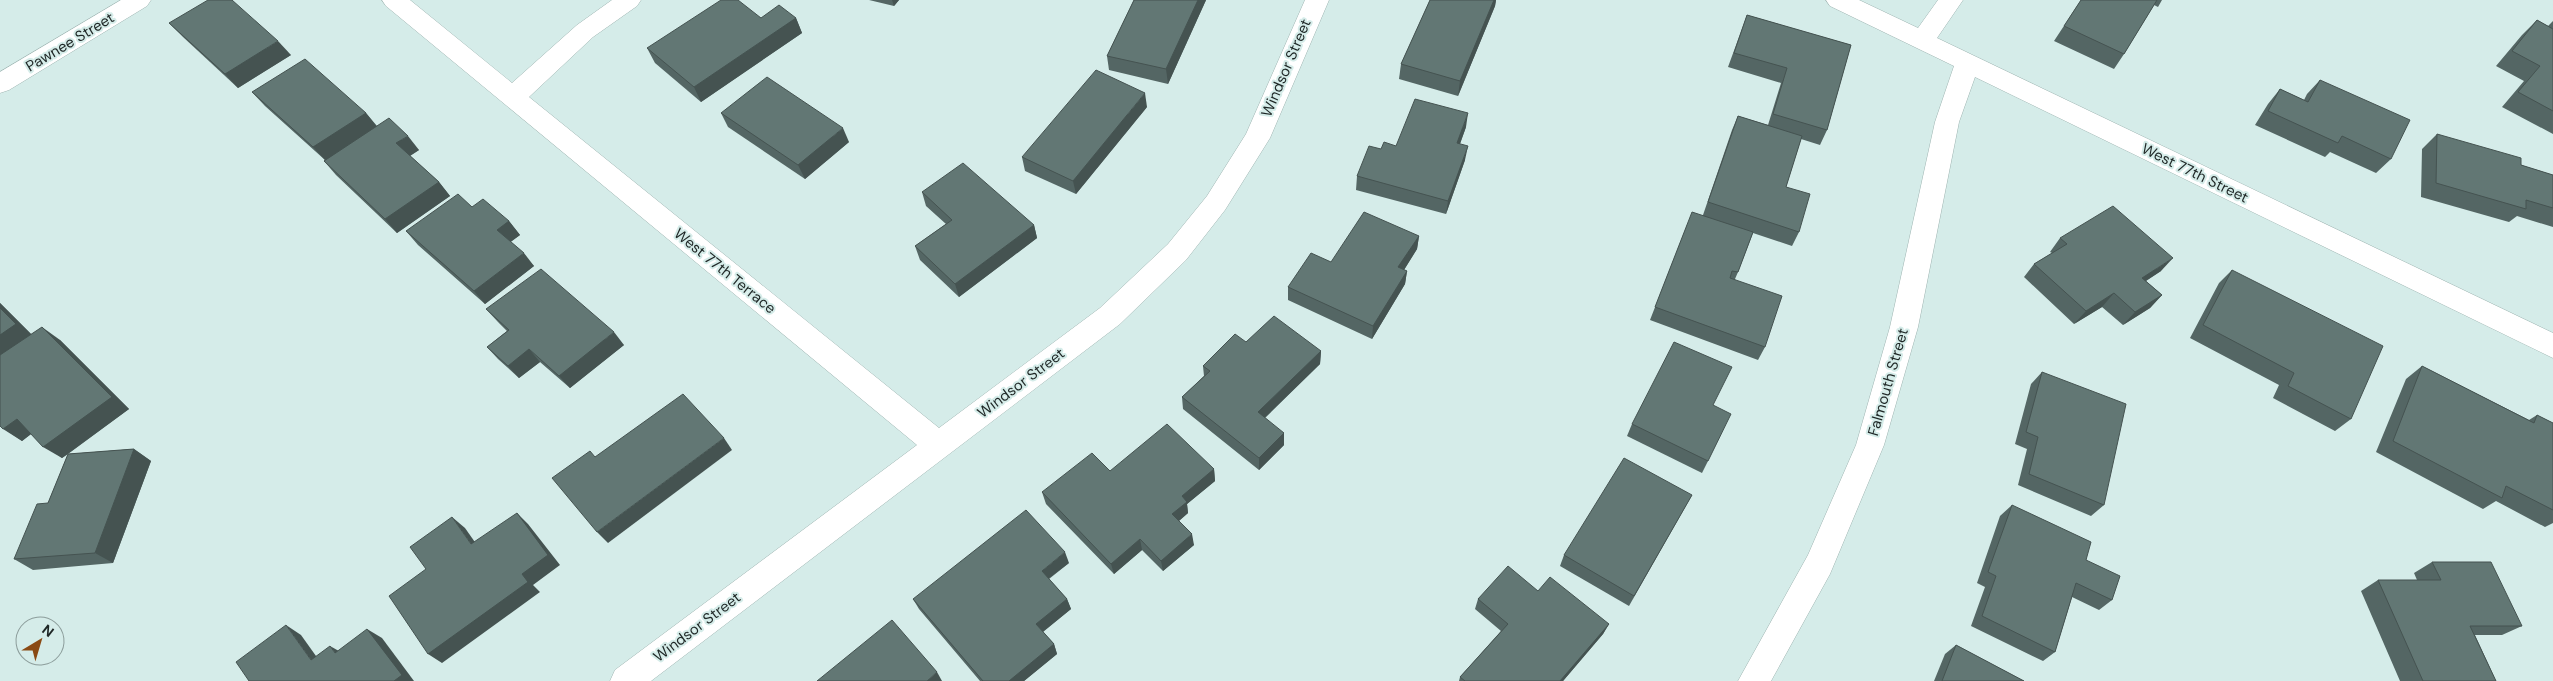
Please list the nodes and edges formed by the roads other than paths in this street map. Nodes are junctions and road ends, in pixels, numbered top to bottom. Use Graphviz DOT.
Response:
graph roads {
  1 [pos="140,0"];
  2 [pos="394,0"];
  3 [pos="629,0"];
  4 [pos="1316,0"];
  5 [pos="1838,0"];
  6 [pos="1951,0"];
  7 [pos="1922,41"];
  8 [pos="1968,64"];
  9 [pos="0,84"];
  10 [pos="513,97"];
  11 [pos="2553,346"];
  12 [pos="938,445"];
  13 [pos="626,681"];
  14 [pos="1754,681"];
  1 -- 9 [label="street, Pawnee Street"];
  2 -- 10 [label="street, West 77th Terrace"];
  3 -- 10 [label="street"];
  4 -- 12 [label="street, Windsor Street"];
  5 -- 7 [label="street, West 77th Street"];
  6 -- 7 [label="street"];
  7 -- 8 [label="street, West 77th Street"];
  8 -- 11 [label="street, West 77th Street"];
  8 -- 14 [label="street, Falmouth Street"];
  10 -- 12 [label="street, West 77th Terrace"];
  12 -- 13 [label="street, Windsor Street"];
}
